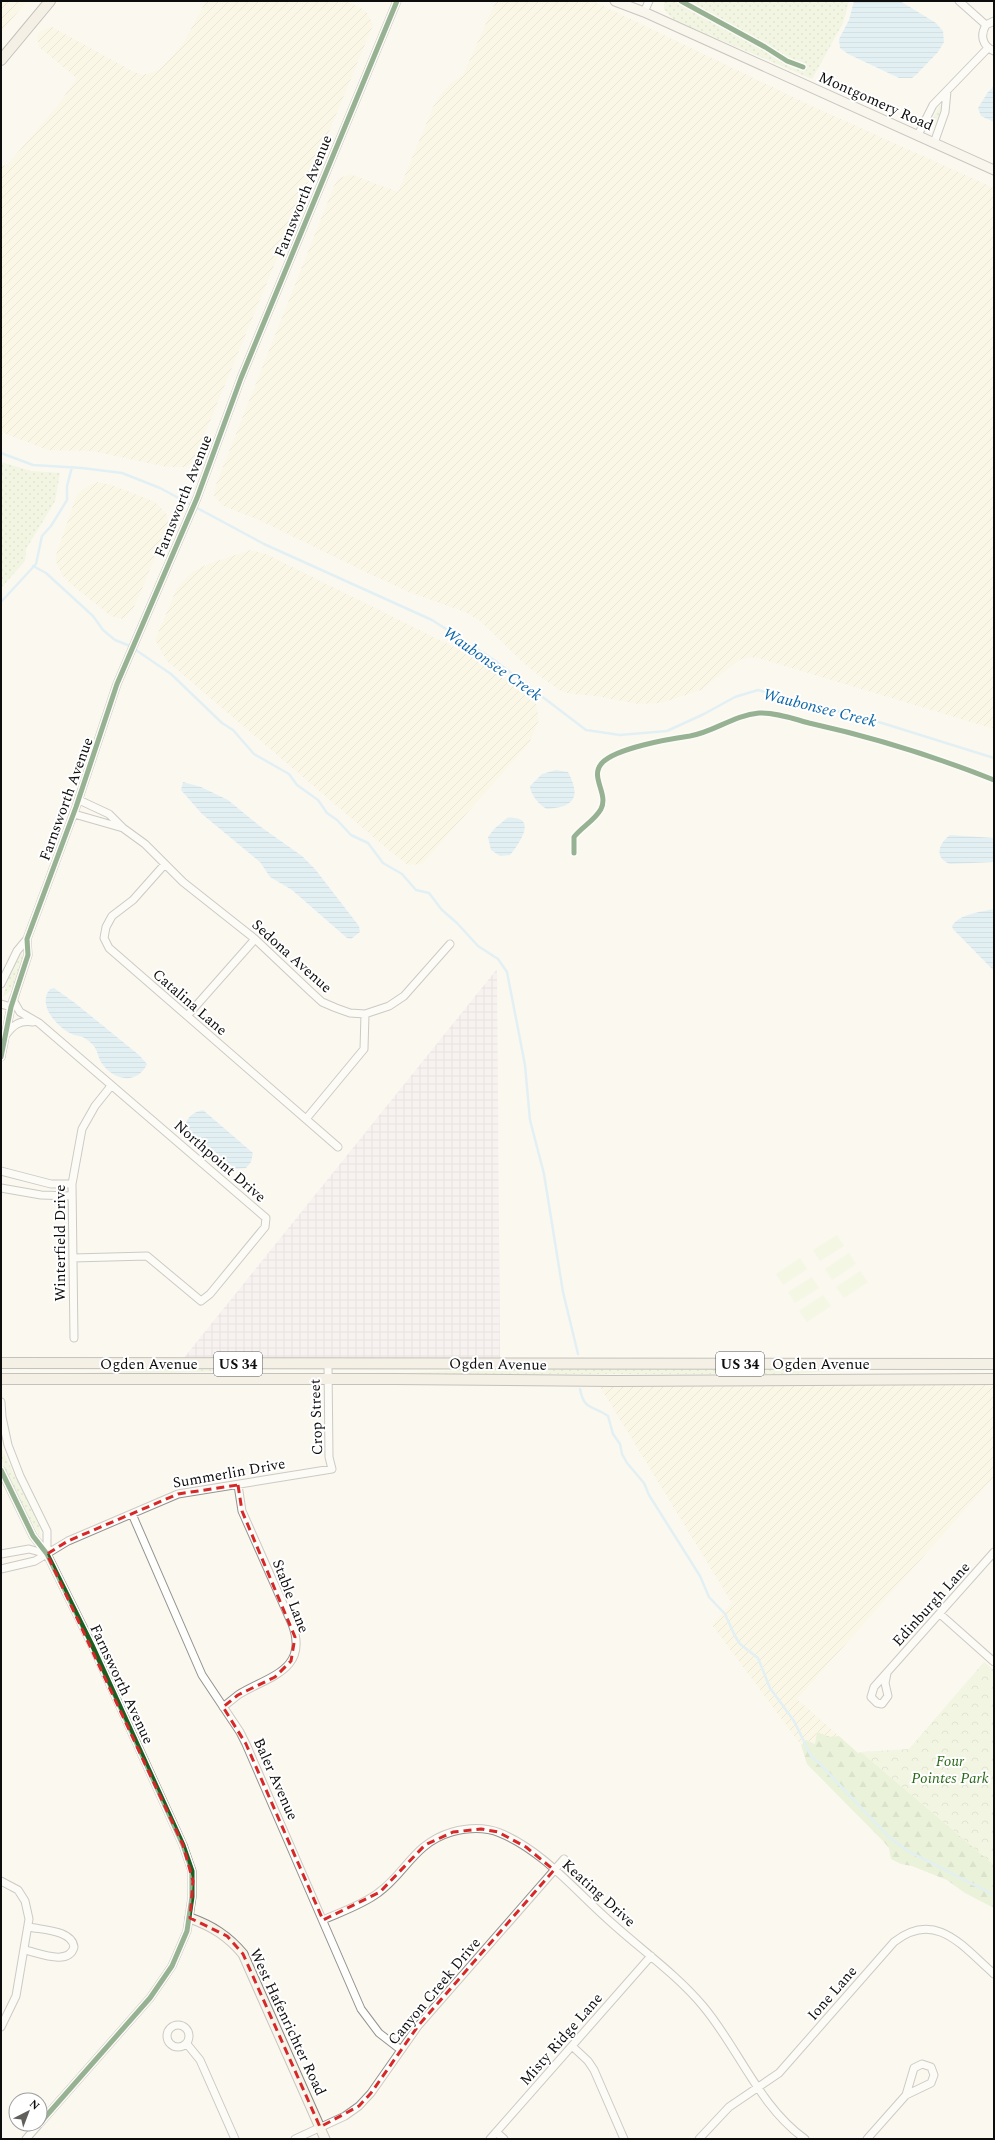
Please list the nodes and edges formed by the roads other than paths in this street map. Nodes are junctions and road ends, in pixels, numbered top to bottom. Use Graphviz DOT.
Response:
graph roads {
  1 [pos="50,1"];
  2 [pos="397,1"];
  3 [pos="615,1"];
  4 [pos="649,1"];
  5 [pos="959,1"];
  6 [pos="644,12"];
  7 [pos="994,21"];
  8 [pos="986,25"];
  9 [pos="991,49"];
  10 [pos="1,60"];
  11 [pos="947,91"];
  12 [pos="918,135"];
  13 [pos="934,143"];
  14 [pos="994,170"];
  15 [pos="79,800"];
  16 [pos="74,814"];
  17 [pos="123,828"];
  18 [pos="165,864"];
  19 [pos="27,939"];
  20 [pos="254,939"];
  21 [pos="450,944"];
  22 [pos="1,984"];
  23 [pos="12,1003"];
  24 [pos="1,1004"];
  25 [pos="365,1014"];
  26 [pos="187,1016"];
  27 [pos="39,1023"];
  28 [pos="3,1038"];
  29 [pos="1,1057"];
  30 [pos="112,1086"];
  31 [pos="306,1119"];
  32 [pos="338,1147"];
  33 [pos="1,1171"];
  34 [pos="72,1184"];
  35 [pos="1,1188"];
  36 [pos="71,1196"];
  37 [pos="73,1258"];
  38 [pos="74,1338"];
  39 [pos="1,1363"];
  40 [pos="328,1364"];
  41 [pos="994,1364"];
  42 [pos="328,1379"];
  43 [pos="994,1379"];
  44 [pos="1,1380"];
  45 [pos="1,1402"];
  46 [pos="332,1469"];
  47 [pos="1,1470"];
  48 [pos="238,1485"];
  49 [pos="132,1514"];
  50 [pos="994,1552"];
  51 [pos="1,1554"];
  52 [pos="47,1554"];
  53 [pos="1,1569"];
  54 [pos="940,1614"];
  55 [pos="994,1662"];
  56 [pos="887,1673"];
  57 [pos="223,1707"];
  58 [pos="564,1859"];
  59 [pos="554,1870"];
  60 [pos="1,1881"];
  61 [pos="190,1918"];
  62 [pos="323,1920"];
  63 [pos="29,1927"];
  64 [pos="25,1950"];
  65 [pos="651,1956"];
  66 [pos="994,1974"];
  67 [pos="1,2027"];
  68 [pos="187,2044"];
  69 [pos="572,2046"];
  70 [pos="400,2050"];
  71 [pos="758,2088"];
  72 [pos="906,2095"];
  73 [pos="48,2113"];
  74 [pos="320,2127"];
  75 [pos="496,2132"];
  76 [pos="235,2139"];
  77 [pos="295,2139"];
  78 [pos="325,2139"];
  79 [pos="490,2139"];
  80 [pos="504,2139"];
  81 [pos="624,2139"];
  82 [pos="699,2139"];
  83 [pos="805,2139"];
  84 [pos="868,2139"];
  1 -- 10 [label="main road"];
  2 -- 15 [label="street, Farnsworth Avenue"];
  3 -- 6 [label="street, Montgomery Road"];
  4 -- 6 [label="street"];
  5 -- 8 [label="street"];
  6 -- 12 [label="street, Montgomery Road"];
  7 -- 8 [label="street"];
  8 -- 9 [label="street"];
  9 -- 11 [label="street"];
  11 -- 12 [label="street"];
  11 -- 13 [label="street"];
  12 -- 13 [label="street, Montgomery Road"];
  13 -- 14 [label="street, Montgomery Road"];
  15 -- 16 [label="street, Farnsworth Avenue"];
  15 -- 17 [label="street, Sedona Avenue"];
  16 -- 17 [label="street, Sedona Avenue"];
  16 -- 19 [label="street, Farnsworth Avenue"];
  17 -- 18 [label="street, Sedona Avenue"];
  18 -- 20 [label="street, Sedona Avenue"];
  18 -- 26 [label="street, Catalina Lane"];
  19 -- 22 [label="street, Farnsworth Avenue"];
  19 -- 23 [label="street, Farnsworth Avenue"];
  20 -- 25 [label="street, Sedona Avenue"];
  20 -- 26 [label="street"];
  21 -- 25 [label="street, Sedona Avenue"];
  23 -- 24 [label="street"];
  23 -- 27 [label="street, Northpoint Drive"];
  23 -- 28 [label="street, Farnsworth Avenue"];
  25 -- 31 [label="street"];
  26 -- 31 [label="street, Catalina Lane"];
  27 -- 28 [label="street"];
  27 -- 30 [label="street, Northpoint Drive"];
  28 -- 29 [label="street, Farnsworth Avenue"];
  30 -- 34 [label="street, Winterfield Drive"];
  30 -- 37 [label="street, Northpoint Drive"];
  31 -- 32 [label="street, Catalina Lane"];
  33 -- 34 [label="street"];
  34 -- 36 [label="street, Winterfield Drive"];
  35 -- 36 [label="street"];
  36 -- 37 [label="street, Winterfield Drive"];
  37 -- 38 [label="street, Winterfield Drive"];
  39 -- 40 [label="main road, Ogden Avenue / US 34"];
  40 -- 41 [label="main road, Ogden Avenue / US 34"];
  40 -- 42 [label="street, Crop Street"];
  42 -- 43 [label="main road, Ogden Avenue / US 34"];
  42 -- 44 [label="main road, Ogden Avenue / US 34"];
  42 -- 46 [label="street, Crop Street"];
  45 -- 52 [label="street, Farnsworth Avenue"];
  46 -- 48 [label="street, Summerlin Drive"];
  47 -- 52 [label="street, Farnsworth Avenue"];
  48 -- 49 [label="street, Summerlin Drive"];
  48 -- 57 [label="street, Stable Lane"];
  49 -- 52 [label="street, Summerlin Drive"];
  49 -- 57 [label="street, Baler Avenue"];
  50 -- 54 [label="street, Edinburgh Lane"];
  51 -- 52 [label="street"];
  52 -- 53 [label="street, Summerlin Drive"];
  52 -- 61 [label="street, Farnsworth Avenue"];
  54 -- 55 [label="street"];
  54 -- 56 [label="street, Edinburgh Lane"];
  57 -- 62 [label="street, Baler Avenue"];
  58 -- 59 [label="street, Canyon Creek Drive"];
  59 -- 62 [label="street, Keating Drive"];
  59 -- 65 [label="street, Keating Drive"];
  59 -- 70 [label="street, Canyon Creek Drive"];
  60 -- 63 [label="street"];
  61 -- 73 [label="street, Farnsworth Avenue"];
  61 -- 74 [label="street, West Hafenrichter Road"];
  62 -- 70 [label="street, Baler Avenue"];
  63 -- 64 [label="street"];
  63 -- 64 [label="street"];
  64 -- 67 [label="street"];
  65 -- 69 [label="street, Misty Ridge Lane"];
  65 -- 71 [label="street, Keating Drive"];
  66 -- 71 [label="street, Ione Lane"];
  68 -- 76 [label="street"];
  69 -- 75 [label="street, Misty Ridge Lane"];
  69 -- 81 [label="street"];
  70 -- 74 [label="street, Canyon Creek Drive"];
  71 -- 82 [label="street, Ione Lane"];
  71 -- 83 [label="street, Keating Drive"];
  72 -- 72 [label="street"];
  72 -- 84 [label="street"];
  74 -- 77 [label="street, Canyon Creek Drive"];
  74 -- 78 [label="street, West Hafenrichter Road"];
  75 -- 79 [label="street, Misty Ridge Lane"];
  75 -- 80 [label="street"];
}
